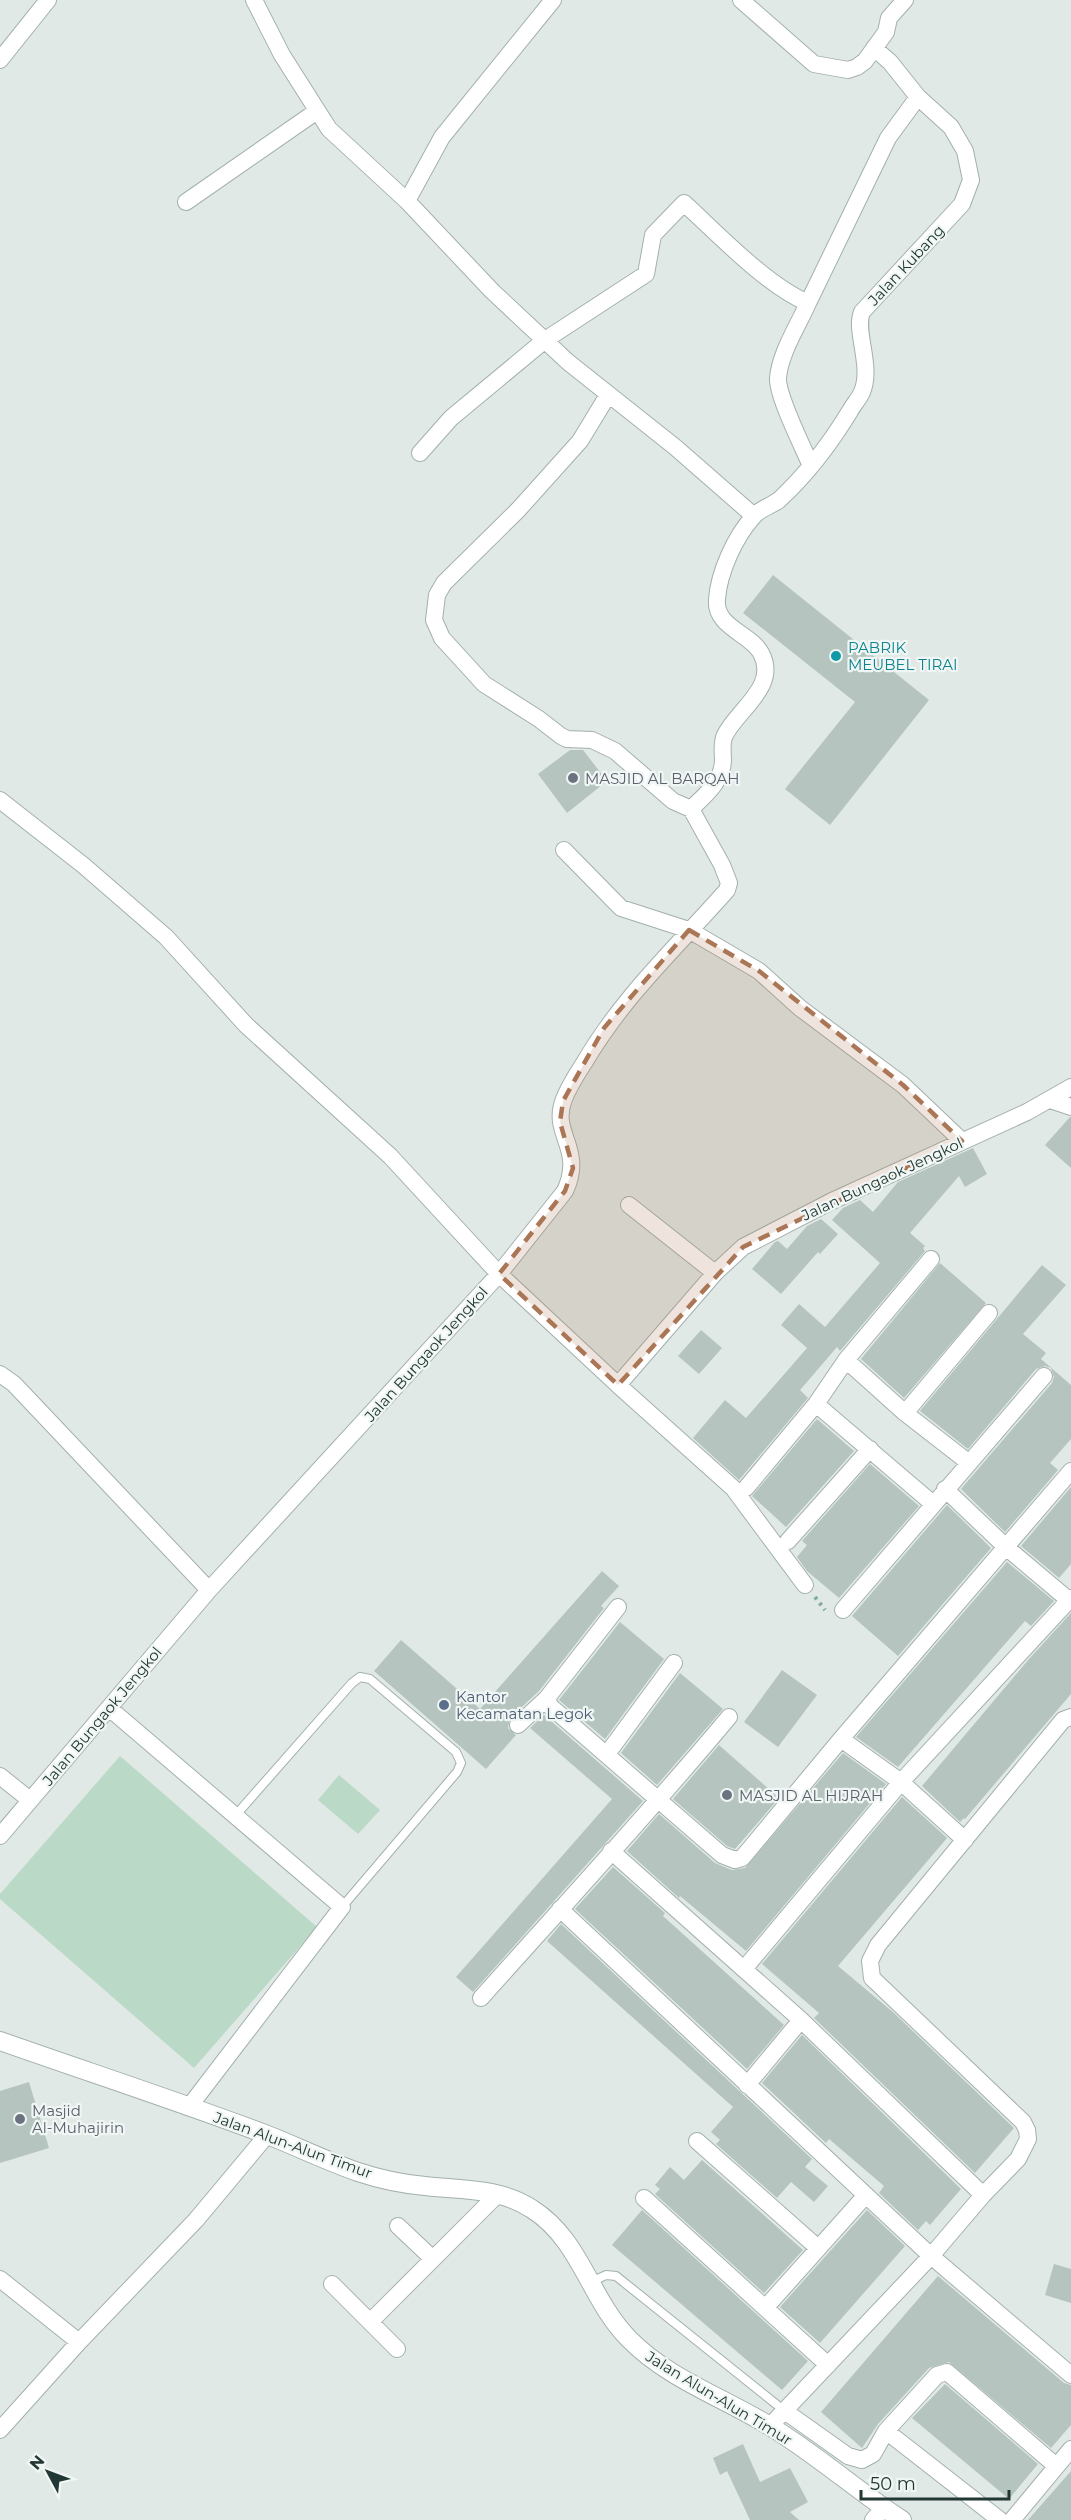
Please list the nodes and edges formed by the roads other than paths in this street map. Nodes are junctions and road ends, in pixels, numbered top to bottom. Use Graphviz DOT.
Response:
graph roads {
  1 [pos="48,0"];
  2 [pos="254,0"];
  3 [pos="553,0"];
  4 [pos="741,0"];
  5 [pos="905,0"];
  6 [pos="874,48"];
  7 [pos="0,60"];
  8 [pos="918,97"];
  9 [pos="317,111"];
  10 [pos="407,201"];
  11 [pos="186,202"];
  12 [pos="808,303"];
  13 [pos="545,340"];
  14 [pos="608,395"];
  15 [pos="420,453"];
  16 [pos="811,466"];
  17 [pos="754,516"];
  18 [pos="0,800"];
  19 [pos="690,809"];
  20 [pos="564,850"];
  21 [pos="689,930"];
  22 [pos="1071,1087"];
  23 [pos="1050,1100"];
  24 [pos="1071,1107"];
  25 [pos="962,1141"];
  26 [pos="629,1205"];
  27 [pos="931,1259"];
  28 [pos="499,1274"];
  29 [pos="715,1274"];
  30 [pos="989,1313"];
  31 [pos="846,1360"];
  32 [pos="0,1374"];
  33 [pos="1044,1376"];
  34 [pos="618,1385"];
  35 [pos="816,1404"];
  36 [pos="905,1413"];
  37 [pos="870,1449"];
  38 [pos="968,1462"];
  39 [pos="1071,1472"];
  40 [pos="746,1488"];
  41 [pos="945,1489"];
  42 [pos="932,1503"];
  43 [pos="788,1541"];
  44 [pos="1006,1548"];
  45 [pos="805,1585"];
  46 [pos="209,1590"];
  47 [pos="1070,1600"];
  48 [pos="618,1607"];
  49 [pos="835,1611"];
  50 [pos="674,1663"];
  51 [pos="547,1698"];
  52 [pos="109,1708"];
  53 [pos="729,1717"];
  54 [pos="1071,1717"];
  55 [pos="518,1725"];
  56 [pos="841,1739"];
  57 [pos="607,1754"];
  58 [pos="0,1776"];
  59 [pos="901,1782"];
  60 [pos="30,1800"];
  61 [pos="660,1800"];
  62 [pos="235,1816"];
  63 [pos="0,1836"];
  64 [pos="965,1840"];
  65 [pos="611,1851"];
  66 [pos="342,1907"];
  67 [pos="560,1909"];
  68 [pos="744,1969"];
  69 [pos="481,1998"];
  70 [pos="801,2020"];
  71 [pos="0,2041"];
  72 [pos="747,2085"];
  73 [pos="189,2107"];
  74 [pos="267,2135"];
  75 [pos="697,2141"];
  76 [pos="497,2195"];
  77 [pos="866,2195"];
  78 [pos="983,2195"];
  79 [pos="644,2198"];
  80 [pos="398,2226"];
  81 [pos="818,2248"];
  82 [pos="931,2256"];
  83 [pos="433,2259"];
  84 [pos="0,2279"];
  85 [pos="591,2282"];
  86 [pos="332,2284"];
  87 [pos="766,2307"];
  88 [pos="370,2322"];
  89 [pos="79,2342"];
  90 [pos="397,2349"];
  91 [pos="828,2365"];
  92 [pos="1071,2375"];
  93 [pos="786,2412"];
  94 [pos="770,2426"];
  95 [pos="0,2430"];
  96 [pos="886,2431"];
  97 [pos="1071,2448"];
  98 [pos="1055,2465"];
  99 [pos="878,2514"];
  100 [pos="902,2520"];
  101 [pos="1000,2520"];
  102 [pos="1012,2520"];
  1 -- 7 [label="street"];
  2 -- 9 [label="street"];
  3 -- 10 [label="street"];
  4 -- 6 [label="street"];
  5 -- 6 [label="street"];
  6 -- 8 [label="street, Jalan Kubang"];
  8 -- 12 [label="street"];
  8 -- 16 [label="street, Jalan Kubang"];
  9 -- 10 [label="street"];
  9 -- 11 [label="street"];
  10 -- 13 [label="street"];
  12 -- 13 [label="street"];
  12 -- 16 [label="street"];
  13 -- 14 [label="street"];
  13 -- 15 [label="street"];
  14 -- 17 [label="street"];
  14 -- 19 [label="street"];
  16 -- 17 [label="street, Jalan Kubang"];
  17 -- 19 [label="street"];
  18 -- 28 [label="street"];
  19 -- 21 [label="street"];
  20 -- 21 [label="street"];
  21 -- 25 [label="street"];
  21 -- 28 [label="street"];
  22 -- 23 [label="street, Jalan Bungaok Jengkol"];
  23 -- 24 [label="street"];
  23 -- 25 [label="street, Jalan Bungaok Jengkol"];
  25 -- 29 [label="street, Jalan Bungaok Jengkol"];
  26 -- 29 [label="street"];
  27 -- 31 [label="street"];
  28 -- 34 [label="street, Jalan Bungaok Jengkol"];
  28 -- 46 [label="street, Jalan Bungaok Jengkol"];
  29 -- 34 [label="street, Jalan Bungaok Jengkol"];
  30 -- 36 [label="street"];
  31 -- 35 [label="street"];
  31 -- 36 [label="street"];
  32 -- 46 [label="street"];
  33 -- 38 [label="street"];
  34 -- 45 [label="street"];
  35 -- 37 [label="street"];
  35 -- 40 [label="street"];
  36 -- 38 [label="street"];
  37 -- 42 [label="street"];
  37 -- 43 [label="street"];
  38 -- 41 [label="street"];
  39 -- 44 [label="street"];
  41 -- 42 [label="street"];
  41 -- 44 [label="street"];
  42 -- 49 [label="street"];
  44 -- 47 [label="street"];
  44 -- 56 [label="street"];
  46 -- 52 [label="street, Jalan Bungaok Jengkol"];
  47 -- 59 [label="street"];
  48 -- 51 [label="street"];
  50 -- 57 [label="street"];
  51 -- 55 [label="street"];
  51 -- 57 [label="street"];
  52 -- 60 [label="street, Jalan Bungaok Jengkol"];
  52 -- 62 [label="street"];
  53 -- 61 [label="street"];
  54 -- 64 [label="street"];
  56 -- 59 [label="street"];
  56 -- 61 [label="street"];
  57 -- 61 [label="street"];
  58 -- 60 [label="street"];
  59 -- 64 [label="street"];
  59 -- 68 [label="street"];
  60 -- 63 [label="street, Jalan Bungaok Jengkol"];
  61 -- 65 [label="street"];
  62 -- 66 [label="street"];
  62 -- 66 [label="lane"];
  64 -- 78 [label="street"];
  65 -- 67 [label="street"];
  65 -- 68 [label="street"];
  66 -- 73 [label="street"];
  67 -- 69 [label="street"];
  67 -- 72 [label="street"];
  68 -- 70 [label="street"];
  70 -- 72 [label="street"];
  70 -- 78 [label="street"];
  71 -- 73 [label="street, Jalan Alun-Alun Timur"];
  72 -- 77 [label="street"];
  73 -- 74 [label="street, Jalan Alun-Alun Timur"];
  74 -- 76 [label="street, Jalan Alun-Alun Timur"];
  74 -- 89 [label="street"];
  75 -- 81 [label="street"];
  76 -- 83 [label="street"];
  76 -- 85 [label="street, Jalan Alun-Alun Timur"];
  77 -- 81 [label="street"];
  77 -- 82 [label="street"];
  78 -- 82 [label="street"];
  79 -- 87 [label="street"];
  80 -- 83 [label="street"];
  81 -- 87 [label="street"];
  82 -- 91 [label="street"];
  82 -- 92 [label="street"];
  83 -- 88 [label="street"];
  84 -- 89 [label="street"];
  85 -- 93 [label="lane"];
  85 -- 94 [label="street, Jalan Alun-Alun Timur"];
  86 -- 88 [label="street"];
  87 -- 91 [label="street"];
  88 -- 90 [label="street"];
  89 -- 95 [label="street"];
  91 -- 93 [label="street"];
  93 -- 94 [label="street"];
  93 -- 96 [label="street"];
  94 -- 99 [label="street, Jalan Alun-Alun Timur"];
  96 -- 98 [label="street"];
  96 -- 101 [label="street"];
  97 -- 98 [label="street"];
  98 -- 102 [label="street"];
  99 -- 100 [label="street, Jalan Alun-Alun Timur"];
}
